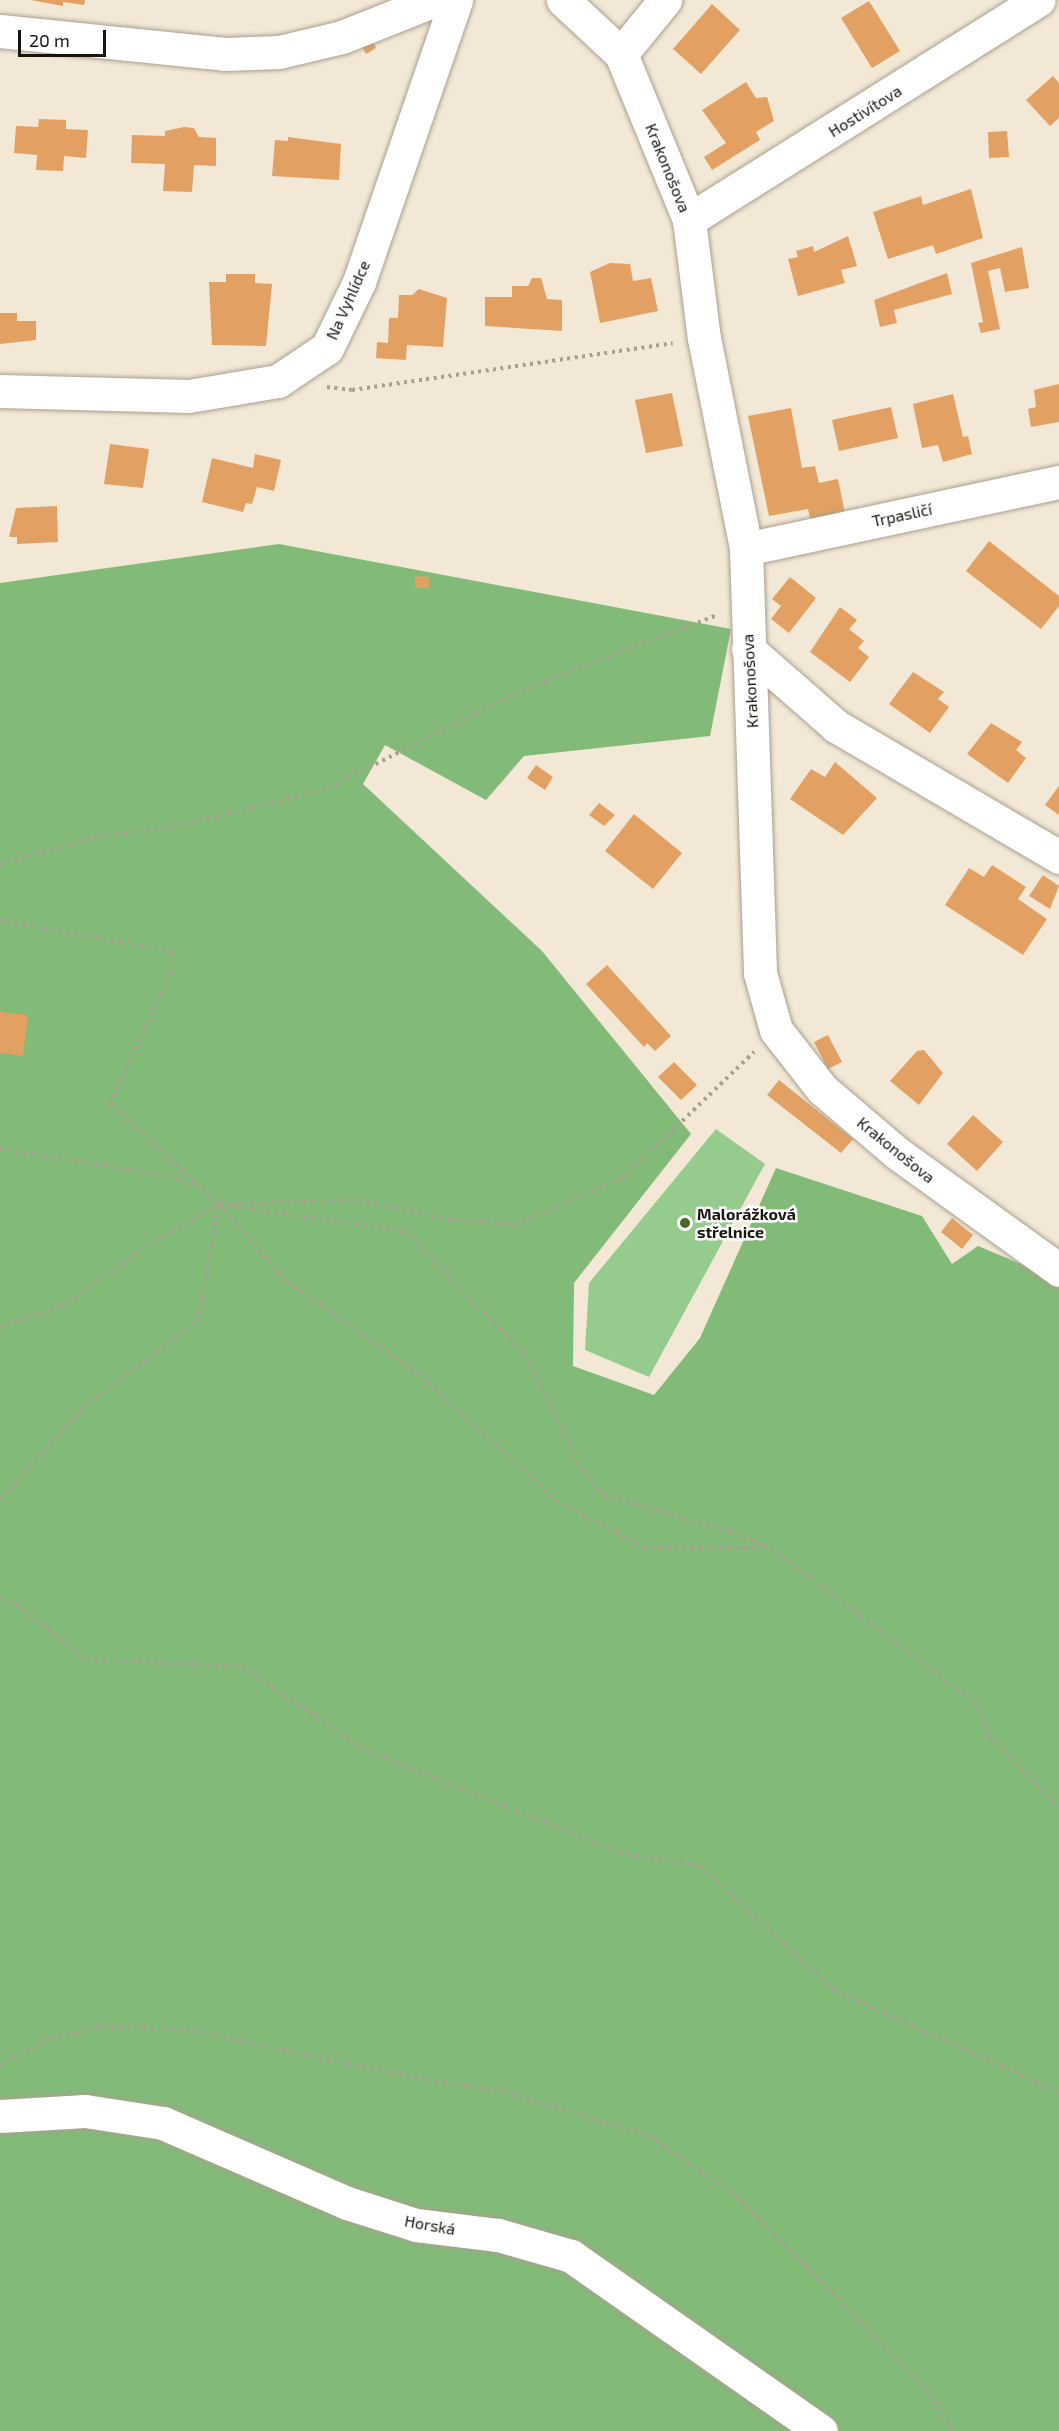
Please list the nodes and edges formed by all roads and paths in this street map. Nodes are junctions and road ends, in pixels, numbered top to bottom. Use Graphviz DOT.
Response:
graph roads {
  1 [pos="435,0"];
  2 [pos="456,0"];
  3 [pos="563,0"];
  4 [pos="665,0"];
  5 [pos="1039,0"];
  6 [pos="0,31"];
  7 [pos="621,54"];
  8 [pos="689,220"];
  9 [pos="704,338"];
  10 [pos="279,381"];
  11 [pos="0,391"];
  12 [pos="1059,482"];
  13 [pos="746,549"];
  14 [pos="747,604"];
  15 [pos="748,650"];
  16 [pos="1059,857"];
  17 [pos="0,864"];
  18 [pos="0,920"];
  19 [pos="776,1030"];
  20 [pos="0,1149"];
  21 [pos="196,1185"];
  22 [pos="220,1204"];
  23 [pos="1059,1270"];
  24 [pos="0,1327"];
  25 [pos="0,1500"];
  26 [pos="771,1548"];
  27 [pos="0,1598"];
  28 [pos="1059,1807"];
  29 [pos="0,2065"];
  30 [pos="1059,2092"];
  31 [pos="0,2116"];
  32 [pos="821,2431"];
  33 [pos="954,2431"];
  1 -- 6 [label="street"];
  2 -- 10 [label="street, Na Vyhlídce"];
  3 -- 7 [label="street, Krakonošova"];
  4 -- 7 [label="street"];
  5 -- 8 [label="street, Hostivítova"];
  7 -- 8 [label="street, Krakonošova"];
  8 -- 9 [label="street, Krakonošova"];
  9 -- 10 [label="path"];
  9 -- 13 [label="street, Krakonošova"];
  10 -- 11 [label="street, Na Vyhlídce"];
  12 -- 13 [label="street, Trpasličí"];
  13 -- 14 [label="street, Krakonošova"];
  14 -- 15 [label="street, Krakonošova"];
  14 -- 17 [label="path"];
  15 -- 16 [label="street"];
  15 -- 19 [label="street, Krakonošova"];
  18 -- 21 [label="path"];
  19 -- 22 [label="path"];
  19 -- 23 [label="street, Krakonošova"];
  20 -- 21 [label="path"];
  21 -- 22 [label="path"];
  22 -- 24 [label="path"];
  22 -- 25 [label="path"];
  22 -- 26 [label="path"];
  22 -- 26 [label="path"];
  26 -- 28 [label="path"];
  27 -- 30 [label="path"];
  29 -- 33 [label="path"];
  31 -- 32 [label="street, Horská"];
}
